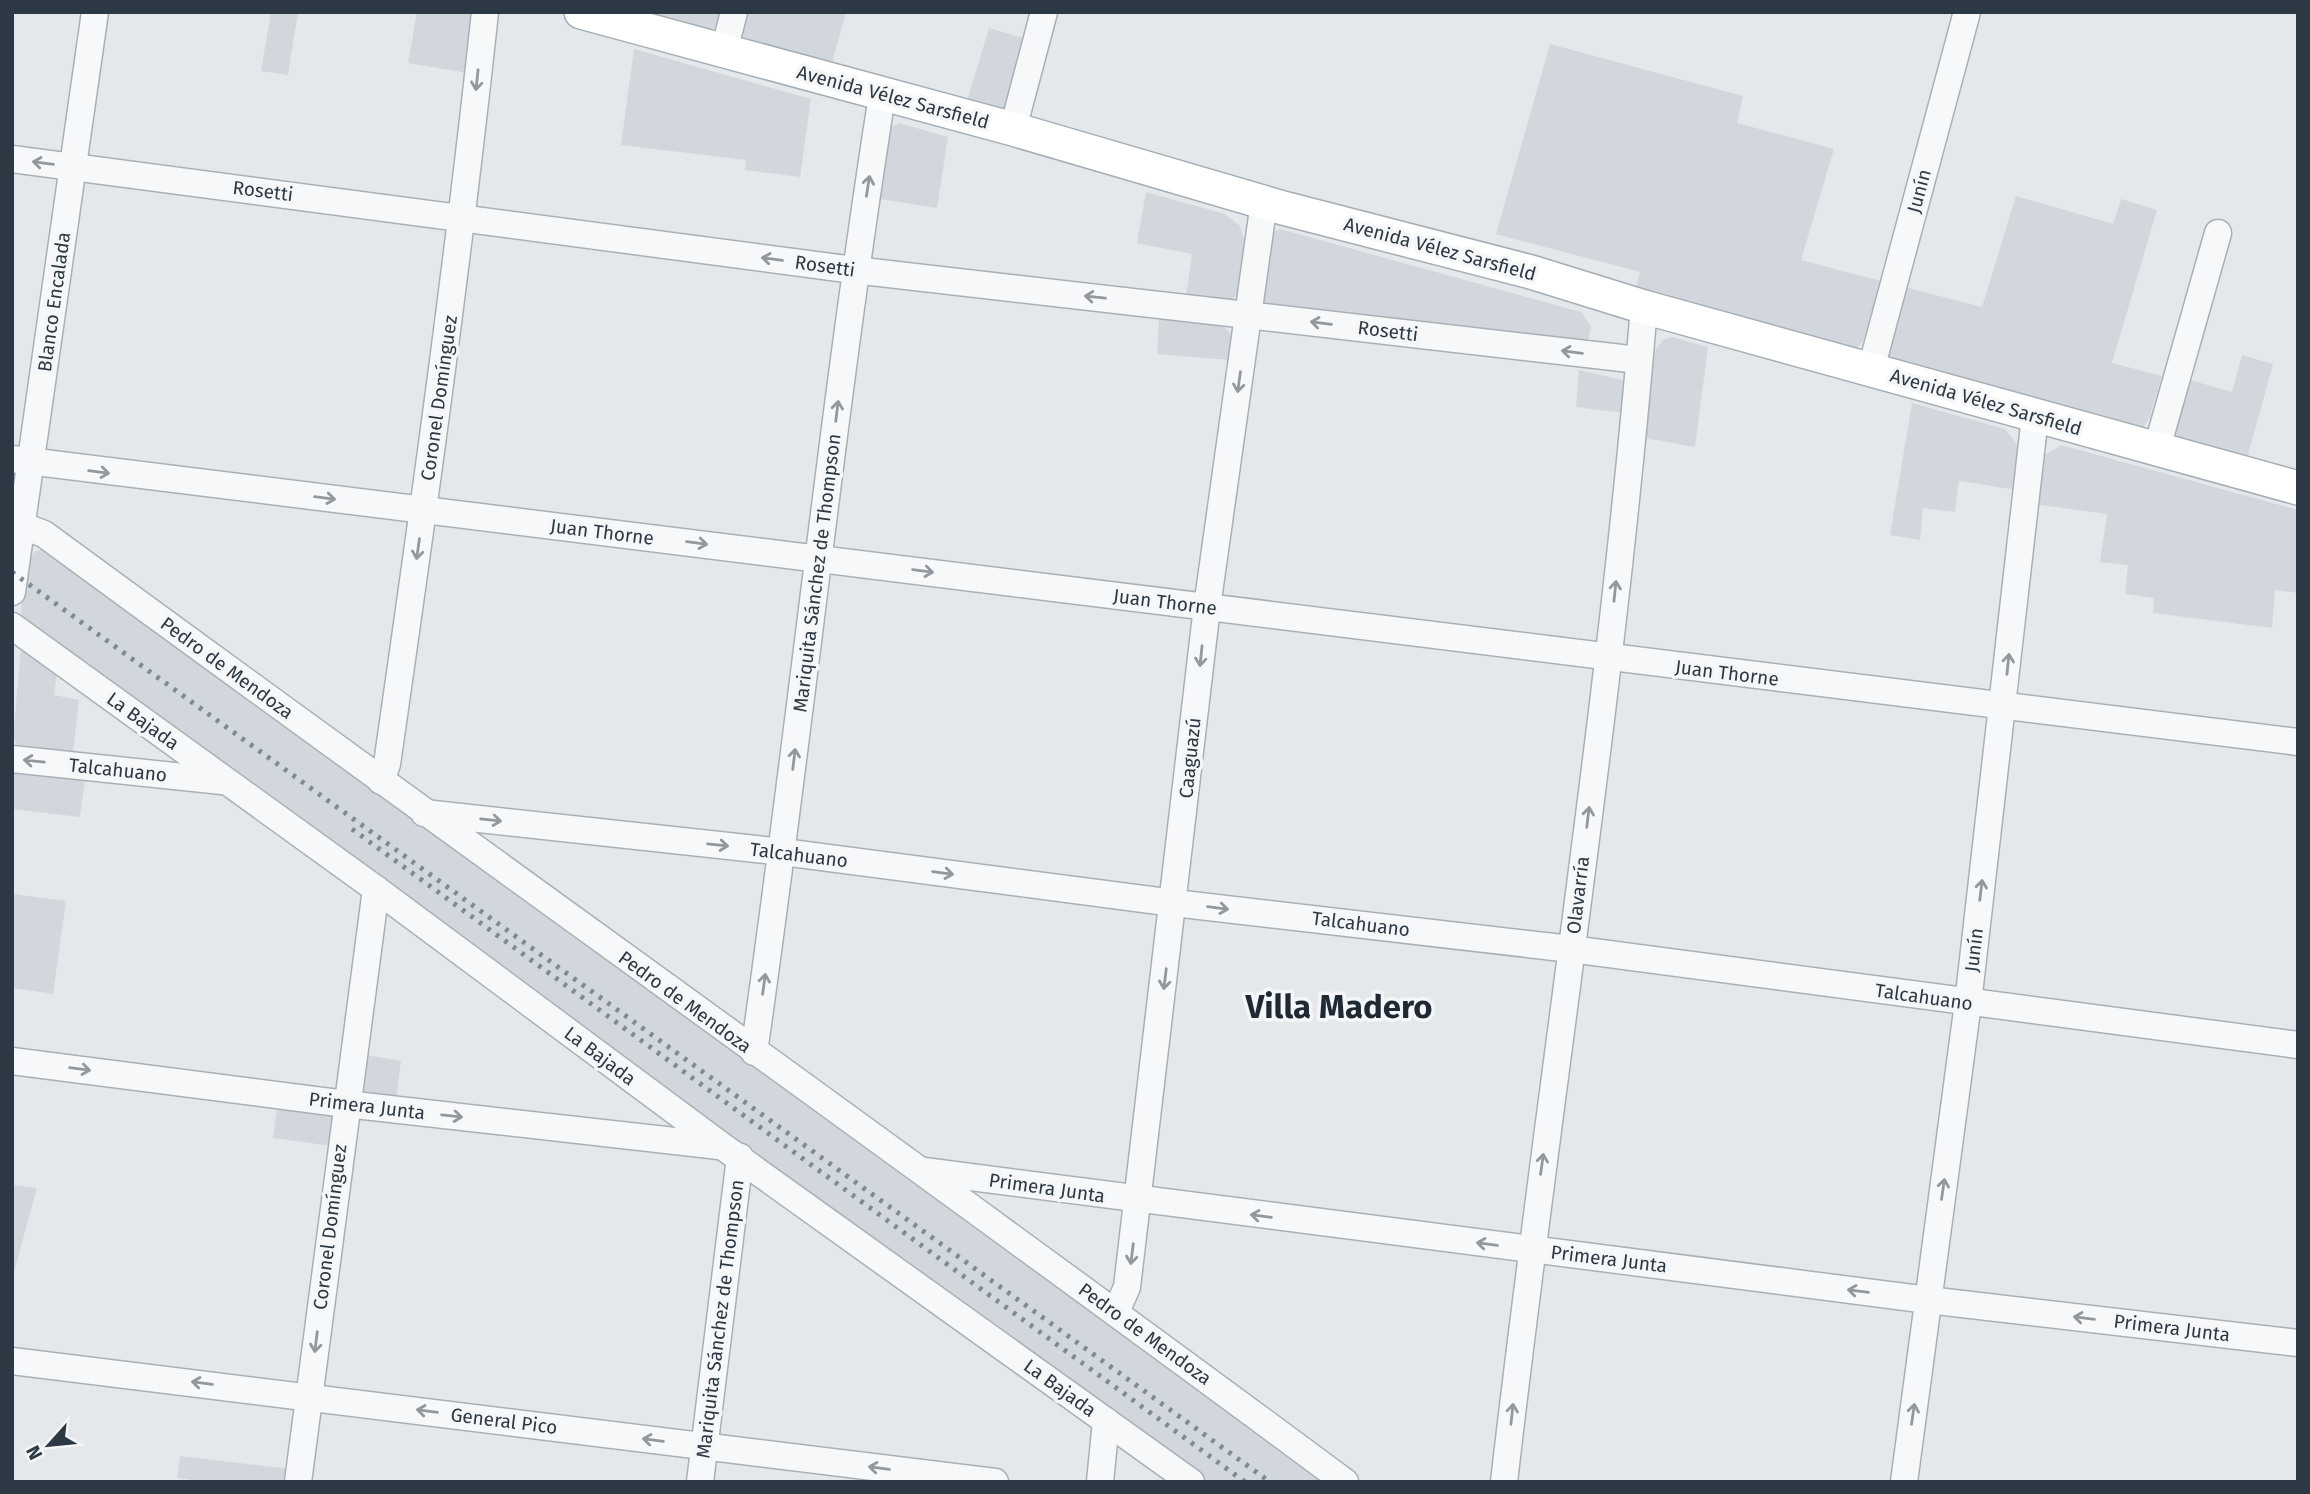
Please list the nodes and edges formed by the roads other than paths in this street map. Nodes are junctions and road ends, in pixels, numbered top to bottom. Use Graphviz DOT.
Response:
graph roads {
  1 [pos="95,12"];
  2 [pos="485,12"];
  3 [pos="581,12"];
  4 [pos="734,12"];
  5 [pos="1044,12"];
  6 [pos="1967,12"];
  7 [pos="724,51"];
  8 [pos="882,96"];
  9 [pos="1013,129"];
  10 [pos="12,159"];
  11 [pos="74,166"];
  12 [pos="1264,202"];
  13 [pos="463,217"];
  14 [pos="2218,233"];
  15 [pos="855,270"];
  16 [pos="1644,307"];
  17 [pos="1249,314"];
  18 [pos="1639,360"];
  19 [pos="1871,369"];
  20 [pos="2035,417"];
  21 [pos="2157,448"];
  22 [pos="22,461"];
  23 [pos="2298,488"];
  24 [pos="424,510"];
  25 [pos="23,526"];
  26 [pos="818,558"];
  27 [pos="12,592"];
  28 [pos="1206,607"];
  29 [pos="12,626"];
  30 [pos="1608,659"];
  31 [pos="2004,704"];
  32 [pos="2298,742"];
  33 [pos="12,759"];
  34 [pos="224,781"];
  35 [pos="381,781"];
  36 [pos="424,813"];
  37 [pos="783,852"];
  38 [pos="376,889"];
  39 [pos="1174,903"];
  40 [pos="1571,949"];
  41 [pos="1968,1003"];
  42 [pos="2298,1045"];
  43 [pos="754,1052"];
  44 [pos="12,1061"];
  45 [pos="346,1104"];
  46 [pos="731,1152"];
  47 [pos="921,1171"];
  48 [pos="1139,1201"];
  49 [pos="1531,1249"];
  50 [pos="1928,1300"];
  51 [pos="1116,1312"];
  52 [pos="2298,1343"];
  53 [pos="12,1361"];
  54 [pos="309,1396"];
  55 [pos="1106,1421"];
  56 [pos="704,1447"];
  57 [pos="298,1482"];
  58 [pos="700,1482"];
  59 [pos="995,1482"];
  60 [pos="1100,1482"];
  61 [pos="1191,1482"];
  62 [pos="1345,1482"];
  63 [pos="1504,1482"];
  64 [pos="1904,1482"];
  1 -- 11 [label="street, Blanco Encalada"];
  2 -- 13 [label="street, Coronel Domínguez, one-way"];
  3 -- 7 [label="main road, Avenida Vélez Sarsfield"];
  4 -- 7 [label="street"];
  5 -- 9 [label="street"];
  6 -- 19 [label="street, Junín"];
  7 -- 8 [label="main road, Avenida Vélez Sarsfield"];
  8 -- 9 [label="main road, Avenida Vélez Sarsfield"];
  15 -- 8 [label="street, Mariquita Sánchez de Thompson, one-way"];
  9 -- 12 [label="main road, Avenida Vélez Sarsfield"];
  11 -- 10 [label="street, Rosetti, one-way"];
  11 -- 13 [label="street, Rosetti"];
  11 -- 22 [label="street, Blanco Encalada"];
  12 -- 16 [label="main road, Avenida Vélez Sarsfield"];
  12 -- 17 [label="street, Caaguazú"];
  15 -- 13 [label="street, Rosetti, one-way"];
  13 -- 24 [label="street, Coronel Domínguez"];
  14 -- 21 [label="street"];
  17 -- 15 [label="street, Rosetti, one-way"];
  26 -- 15 [label="street, Mariquita Sánchez de Thompson, one-way"];
  16 -- 18 [label="street, Olavarría"];
  16 -- 19 [label="main road, Avenida Vélez Sarsfield"];
  18 -- 17 [label="street, Rosetti, one-way"];
  17 -- 28 [label="street, Caaguazú, one-way"];
  30 -- 18 [label="street, Olavarría, one-way"];
  19 -- 20 [label="main road, Avenida Vélez Sarsfield"];
  20 -- 21 [label="main road, Avenida Vélez Sarsfield"];
  31 -- 20 [label="street, Junín, one-way"];
  21 -- 23 [label="main road, Avenida Vélez Sarsfield"];
  22 -- 24 [label="street, Juan Thorne, one-way"];
  22 -- 25 [label="street, Blanco Encalada"];
  24 -- 26 [label="street, Juan Thorne, one-way"];
  24 -- 35 [label="street, Coronel Domínguez, one-way"];
  25 -- 27 [label="street, Blanco Encalada"];
  25 -- 35 [label="street, Pedro de Mendoza"];
  26 -- 28 [label="street, Juan Thorne, one-way"];
  37 -- 26 [label="street, Mariquita Sánchez de Thompson, one-way"];
  28 -- 30 [label="street, Juan Thorne"];
  28 -- 39 [label="street, Caaguazú, one-way"];
  29 -- 34 [label="street, La Bajada"];
  30 -- 31 [label="street, Juan Thorne"];
  40 -- 30 [label="street, Olavarría, one-way"];
  31 -- 32 [label="street, Juan Thorne"];
  41 -- 31 [label="street, Junín, one-way"];
  34 -- 33 [label="street, Talcahuano, one-way"];
  34 -- 38 [label="street, La Bajada"];
  35 -- 36 [label="street, Pedro de Mendoza"];
  36 -- 37 [label="street, Talcahuano, one-way"];
  36 -- 43 [label="street, Pedro de Mendoza"];
  37 -- 39 [label="street, Talcahuano, one-way"];
  43 -- 37 [label="street, Mariquita Sánchez de Thompson, one-way"];
  38 -- 45 [label="street, Coronel Domínguez"];
  38 -- 46 [label="street, La Bajada"];
  39 -- 40 [label="street, Talcahuano, one-way"];
  39 -- 48 [label="street, Caaguazú, one-way"];
  40 -- 41 [label="street, Talcahuano"];
  49 -- 40 [label="street, Olavarría, one-way"];
  41 -- 42 [label="street, Talcahuano"];
  50 -- 41 [label="street, Junín, one-way"];
  43 -- 47 [label="street, Pedro de Mendoza"];
  44 -- 45 [label="street, Primera Junta, one-way"];
  45 -- 46 [label="street, Primera Junta, one-way"];
  45 -- 54 [label="street, Coronel Domínguez, one-way"];
  46 -- 55 [label="street, La Bajada"];
  46 -- 56 [label="street, Mariquita Sánchez de Thompson"];
  47 -- 48 [label="street, Primera Junta"];
  47 -- 51 [label="street, Pedro de Mendoza"];
  49 -- 48 [label="street, Primera Junta, one-way"];
  48 -- 51 [label="street, Caaguazú, one-way"];
  50 -- 49 [label="street, Primera Junta, one-way"];
  63 -- 49 [label="street, Olavarría, one-way"];
  52 -- 50 [label="street, Primera Junta, one-way"];
  64 -- 50 [label="street, Junín, one-way"];
  51 -- 62 [label="street, Pedro de Mendoza"];
  54 -- 53 [label="street, General Pico, one-way"];
  56 -- 54 [label="street, General Pico, one-way"];
  54 -- 57 [label="street, Coronel Domínguez"];
  55 -- 60 [label="street"];
  55 -- 61 [label="street, La Bajada"];
  56 -- 58 [label="street, Mariquita Sánchez de Thompson"];
  59 -- 56 [label="street, General Pico, one-way"];
}
